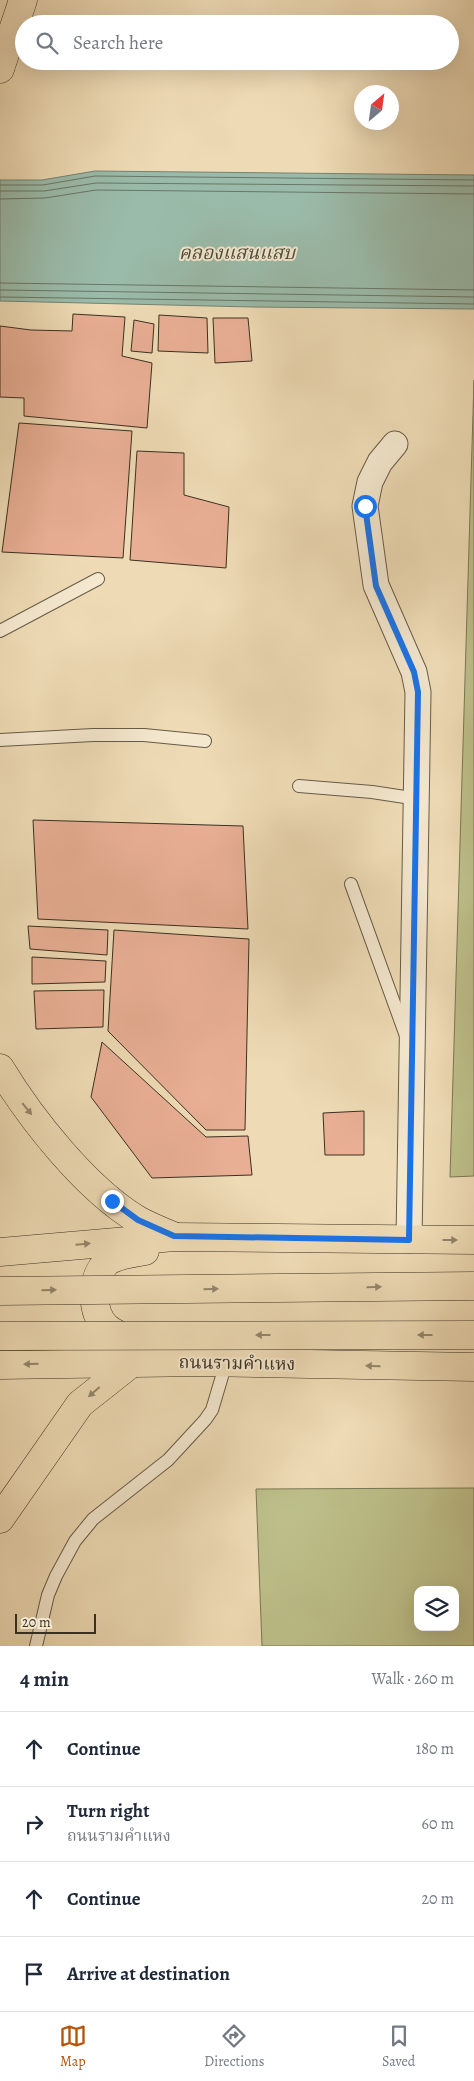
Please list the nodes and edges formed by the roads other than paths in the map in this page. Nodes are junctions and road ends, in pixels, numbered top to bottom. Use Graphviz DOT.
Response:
graph roads {
  1 [pos="23,0"];
  2 [pos="18,15"];
  3 [pos="15,24"];
  4 [pos="0,69"];
  5 [pos="395,444"];
  6 [pos="98,579"];
  7 [pos="0,631"];
  8 [pos="0,740"];
  9 [pos="205,741"];
  10 [pos="299,786"];
  11 [pos="418,799"];
  12 [pos="351,884"];
  13 [pos="412,1052"];
  14 [pos="0,1068"];
  15 [pos="174,1236"];
  16 [pos="228,1238"];
  17 [pos="409,1240"];
  18 [pos="474,1240"];
  19 [pos="0,1252"];
  20 [pos="474,1286"];
  21 [pos="0,1291"];
  22 [pos="474,1335"];
  23 [pos="0,1336"];
  24 [pos="133,1362"];
  25 [pos="214,1363"];
  26 [pos="0,1365"];
  27 [pos="474,1367"];
  28 [pos="0,1519"];
  29 [pos="36,1646"];
  1 -- 2 [label="main road"];
  3 -- 4 [label="main road"];
  5 -- 11 [label="street"];
  6 -- 7 [label="lane"];
  8 -- 9 [label="lane"];
  10 -- 11 [label="lane"];
  11 -- 13 [label="street"];
  12 -- 13 [label="lane"];
  13 -- 17 [label="street"];
  14 -- 15 [label="main road, one-way"];
  15 -- 16 [label="main road"];
  19 -- 15 [label="main road, one-way"];
  16 -- 17 [label="main road"];
  16 -- 25 [label="main road"];
  17 -- 18 [label="main road, one-way"];
  21 -- 20 [label="main road, one-way, bridge"];
  22 -- 23 [label="main road, ถนนรามคำแหง, one-way, bridge"];
  24 -- 25 [label="main road, ถนนรามคำแหง"];
  24 -- 26 [label="main road, ถนนรามคำแหง, one-way"];
  24 -- 28 [label="main road, one-way"];
  27 -- 25 [label="main road, ถนนรามคำแหง, one-way"];
  25 -- 29 [label="lane"];
}
